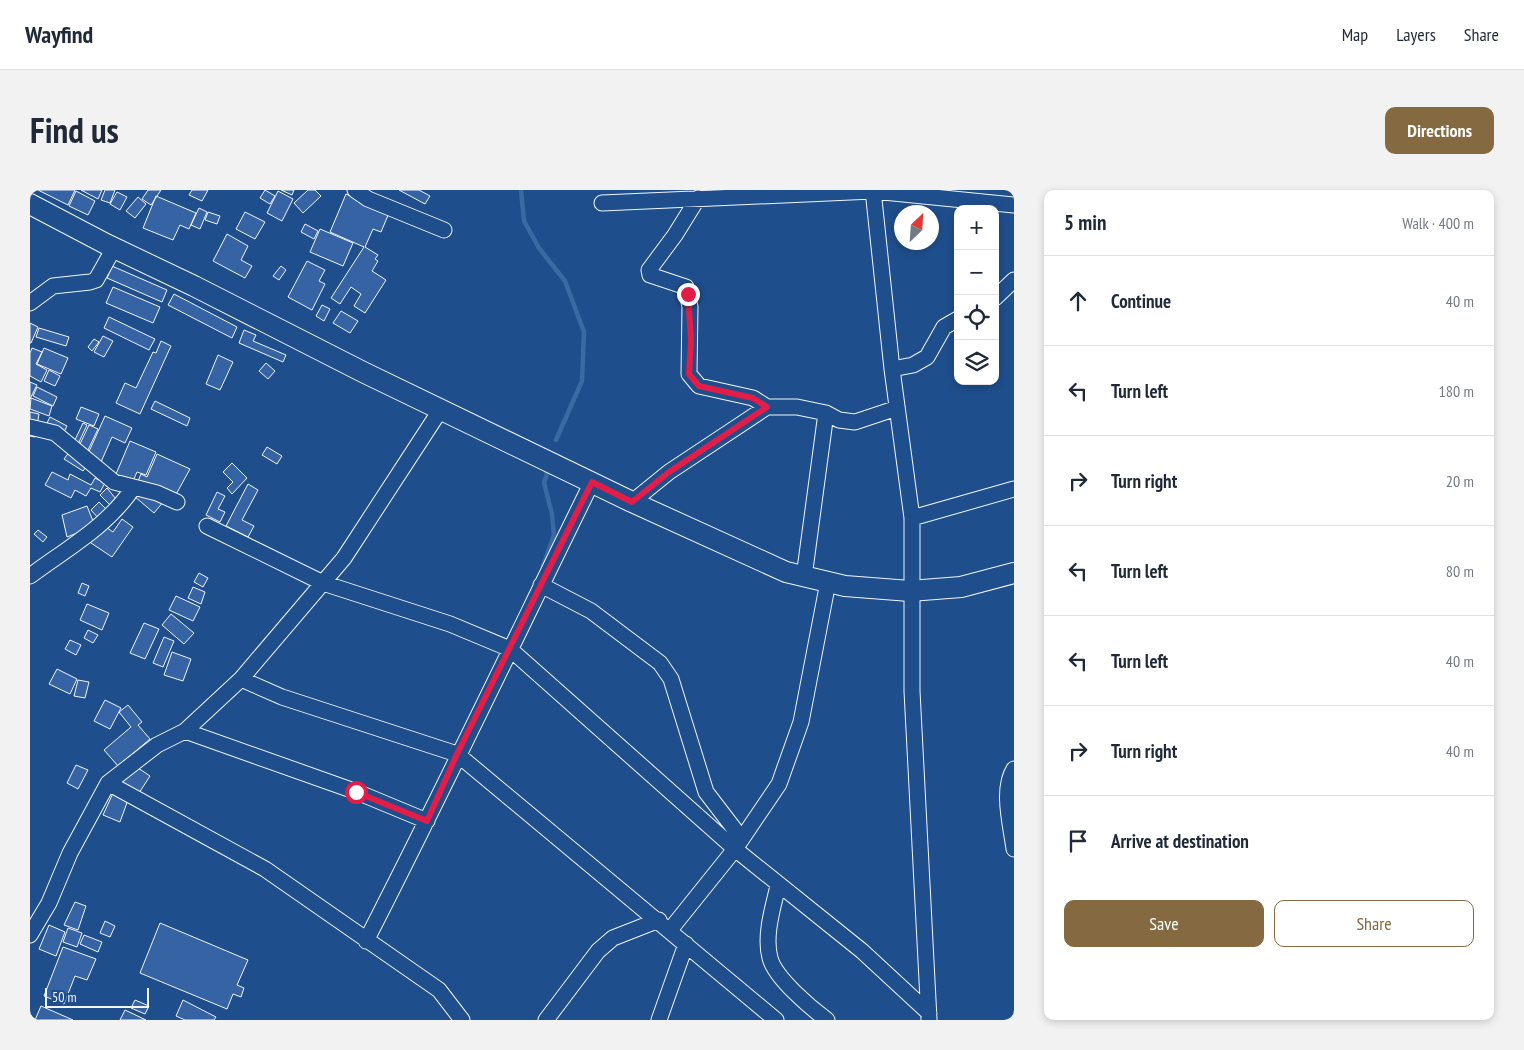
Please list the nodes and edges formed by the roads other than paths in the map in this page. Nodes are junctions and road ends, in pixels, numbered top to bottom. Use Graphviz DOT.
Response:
graph roads {
  1 [pos="355,190"];
  2 [pos="873,191"];
  3 [pos="690,196"];
  4 [pos="602,203"];
  5 [pos="30,204"];
  6 [pos="1014,205"];
  7 [pos="444,230"];
  8 [pos="114,248"];
  9 [pos="1014,280"];
  10 [pos="998,295"];
  11 [pos="30,303"];
  12 [pos="954,321"];
  13 [pos="892,369"];
  14 [pos="767,407"];
  15 [pos="897,408"];
  16 [pos="441,409"];
  17 [pos="826,413"];
  18 [pos="30,427"];
  19 [pos="592,482"];
  20 [pos="133,488"];
  21 [pos="1014,489"];
  22 [pos="177,502"];
  23 [pos="632,502"];
  24 [pos="912,518"];
  25 [pos="207,526"];
  26 [pos="1014,574"];
  27 [pos="30,576"];
  28 [pos="804,577"];
  29 [pos="828,582"];
  30 [pos="323,583"];
  31 [pos="541,585"];
  32 [pos="910,591"];
  33 [pos="510,649"];
  34 [pos="241,679"];
  35 [pos="185,731"];
  36 [pos="457,754"];
  37 [pos="1014,769"];
  38 [pos="108,783"];
  39 [pos="427,821"];
  40 [pos="738,844"];
  41 [pos="1014,849"];
  42 [pos="778,886"];
  43 [pos="664,925"];
  44 [pos="30,935"];
  45 [pos="366,941"];
  46 [pos="686,944"];
  47 [pos="929,1017"];
  48 [pos="462,1020"];
  49 [pos="546,1020"];
  50 [pos="659,1020"];
  51 [pos="776,1020"];
  52 [pos="827,1020"];
  1 -- 7 [label="street"];
  2 -- 3 [label="street"];
  2 -- 6 [label="street"];
  2 -- 13 [label="street"];
  3 -- 4 [label="street"];
  3 -- 14 [label="street"];
  5 -- 8 [label="main road"];
  8 -- 11 [label="street"];
  8 -- 16 [label="main road"];
  9 -- 10 [label="street"];
  12 -- 13 [label="street"];
  13 -- 15 [label="street"];
  14 -- 17 [label="street"];
  14 -- 23 [label="street"];
  15 -- 17 [label="street"];
  15 -- 24 [label="street"];
  16 -- 19 [label="main road"];
  16 -- 30 [label="street"];
  17 -- 28 [label="street"];
  18 -- 20 [label="street"];
  19 -- 23 [label="main road"];
  19 -- 31 [label="street"];
  20 -- 22 [label="street"];
  20 -- 27 [label="street"];
  21 -- 24 [label="street"];
  23 -- 28 [label="main road"];
  24 -- 32 [label="street"];
  25 -- 30 [label="street"];
  26 -- 32 [label="main road"];
  28 -- 29 [label="main road"];
  29 -- 32 [label="main road"];
  29 -- 40 [label="street"];
  30 -- 33 [label="street"];
  30 -- 34 [label="street"];
  31 -- 33 [label="street"];
  31 -- 40 [label="street"];
  32 -- 47 [label="street"];
  33 -- 36 [label="street"];
  33 -- 40 [label="street"];
  34 -- 35 [label="street"];
  34 -- 36 [label="street"];
  35 -- 38 [label="street"];
  35 -- 39 [label="street"];
  36 -- 39 [label="street"];
  36 -- 43 [label="street"];
  37 -- 41 [label="street"];
  38 -- 44 [label="street"];
  38 -- 45 [label="street"];
  39 -- 45 [label="street"];
  40 -- 42 [label="street"];
  40 -- 43 [label="street"];
  42 -- 47 [label="street"];
  42 -- 52 [label="street"];
  43 -- 46 [label="street"];
  43 -- 49 [label="street"];
  45 -- 48 [label="street"];
  46 -- 50 [label="street"];
  46 -- 51 [label="street"];
}
